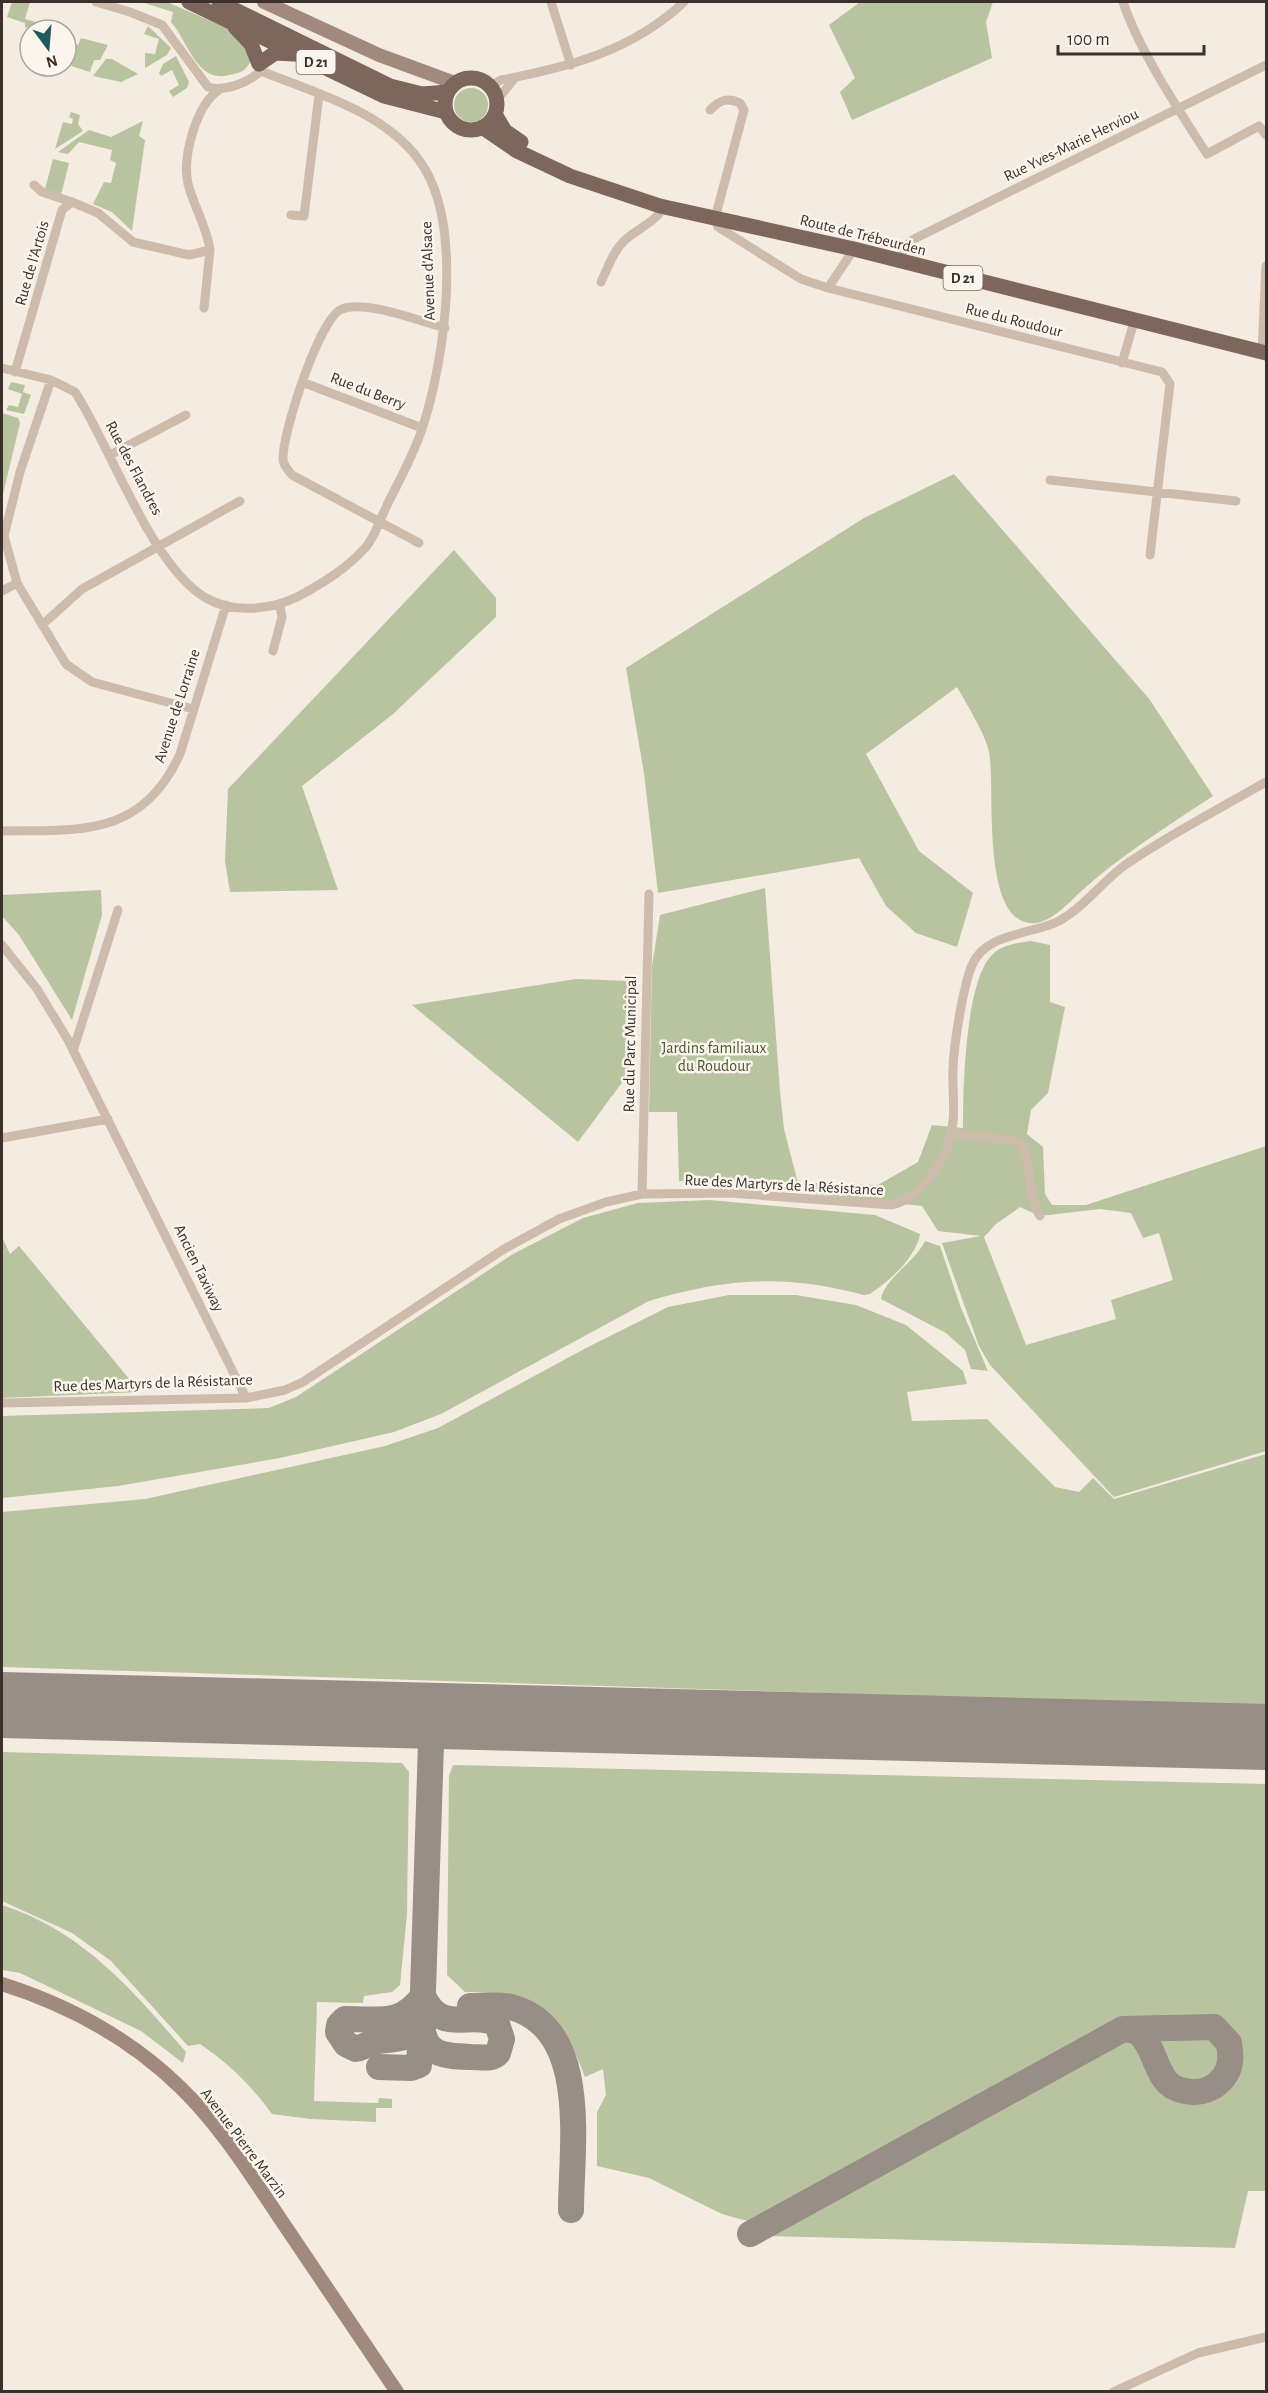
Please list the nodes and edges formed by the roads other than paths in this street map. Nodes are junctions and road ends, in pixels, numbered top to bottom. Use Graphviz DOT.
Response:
graph roads {
  1 [pos="96,2"];
  2 [pos="189,2"];
  3 [pos="264,2"];
  4 [pos="551,2"];
  5 [pos="682,2"];
  6 [pos="1123,2"];
  7 [pos="219,8"];
  8 [pos="304,57"];
  9 [pos="572,65"];
  10 [pos="1266,65"];
  11 [pos="260,68"];
  12 [pos="516,77"];
  13 [pos="451,88"];
  14 [pos="219,90"];
  15 [pos="319,95"];
  16 [pos="494,100"];
  17 [pos="1178,109"];
  18 [pos="710,110"];
  19 [pos="446,112"];
  20 [pos="482,127"];
  21 [pos="1266,135"];
  22 [pos="34,185"];
  23 [pos="72,202"];
  24 [pos="660,206"];
  25 [pos="291,215"];
  26 [pos="715,218"];
  27 [pos="854,249"];
  28 [pos="210,250"];
  29 [pos="898,262"];
  30 [pos="1266,266"];
  31 [pos="601,282"];
  32 [pos="828,288"];
  33 [pos="204,308"];
  34 [pos="1134,322"];
  35 [pos="445,328"];
  36 [pos="1264,353"];
  37 [pos="1122,363"];
  38 [pos="2,368"];
  39 [pos="15,372"];
  40 [pos="51,380"];
  41 [pos="302,382"];
  42 [pos="186,415"];
  43 [pos="422,428"];
  44 [pos="110,455"];
  45 [pos="1050,480"];
  46 [pos="1157,491"];
  47 [pos="240,501"];
  48 [pos="1236,501"];
  49 [pos="379,522"];
  50 [pos="2,535"];
  51 [pos="418,543"];
  52 [pos="160,546"];
  53 [pos="1150,555"];
  54 [pos="17,583"];
  55 [pos="2,591"];
  56 [pos="226,605"];
  57 [pos="280,606"];
  58 [pos="42,625"];
  59 [pos="273,651"];
  60 [pos="193,709"];
  61 [pos="1266,782"];
  62 [pos="2,831"];
  63 [pos="649,894"];
  64 [pos="118,910"];
  65 [pos="2,945"];
  66 [pos="73,1051"];
  67 [pos="108,1119"];
  68 [pos="950,1133"];
  69 [pos="2,1138"];
  70 [pos="642,1194"];
  71 [pos="1040,1216"];
  72 [pos="246,1398"];
  73 [pos="2,1403"];
  74 [pos="2,1984"];
  75 [pos="1266,2337"];
  76 [pos="397,2391"];
  77 [pos="1113,2391"];
  1 -- 14 [label="street"];
  2 -- 7 [label="main road, D 21"];
  3 -- 13 [label="main road"];
  4 -- 9 [label="street"];
  5 -- 9 [label="street"];
  6 -- 17 [label="street"];
  7 -- 8 [label="main road, D 21"];
  7 -- 11 [label="main road"];
  7 -- 13 [label="main road, D 21"];
  8 -- 11 [label="main road"];
  8 -- 19 [label="main road, D 21"];
  9 -- 12 [label="street"];
  10 -- 17 [label="street, Rue Yves-Marie Herviou"];
  11 -- 14 [label="street"];
  11 -- 15 [label="street, Avenue d'Alsace"];
  12 -- 16 [label="street"];
  12 -- 16 [label="street"];
  13 -- 16 [label="main road"];
  13 -- 19 [label="main road"];
  14 -- 28 [label="street"];
  15 -- 25 [label="street"];
  15 -- 35 [label="street, Avenue d'Alsace"];
  16 -- 20 [label="main road"];
  16 -- 24 [label="main road, Route de Trébeurden / D 21"];
  17 -- 21 [label="street"];
  17 -- 29 [label="street, Rue Yves-Marie Herviou"];
  18 -- 26 [label="street"];
  19 -- 20 [label="main road"];
  20 -- 24 [label="main road, Route de Trébeurden / D 21"];
  22 -- 23 [label="street"];
  23 -- 28 [label="street"];
  23 -- 39 [label="street, Rue de l'Artois"];
  24 -- 26 [label="main road, Route de Trébeurden / D 21"];
  24 -- 31 [label="street"];
  26 -- 27 [label="main road, Route de Trébeurden / D 21"];
  26 -- 32 [label="street, Rue du Roudour"];
  27 -- 29 [label="main road, Route de Trébeurden / D 21"];
  27 -- 32 [label="street"];
  28 -- 33 [label="street"];
  29 -- 34 [label="main road, Route de Trébeurden / D 21"];
  30 -- 36 [label="street"];
  32 -- 37 [label="street, Rue du Roudour"];
  34 -- 36 [label="main road, Route de Trébeurden / D 21"];
  34 -- 37 [label="street"];
  35 -- 41 [label="street"];
  35 -- 43 [label="street, Avenue d'Alsace"];
  37 -- 46 [label="street, Rue du Roudour"];
  38 -- 39 [label="street, Rue des Flandres"];
  39 -- 40 [label="street, Rue des Flandres"];
  40 -- 44 [label="street, Rue des Flandres"];
  40 -- 50 [label="street"];
  41 -- 43 [label="street, Rue du Berry"];
  41 -- 49 [label="street"];
  42 -- 44 [label="street"];
  43 -- 49 [label="street, Avenue d'Alsace"];
  44 -- 52 [label="street, Rue des Flandres"];
  45 -- 46 [label="street"];
  46 -- 48 [label="street"];
  46 -- 53 [label="street, Rue du Roudour"];
  47 -- 52 [label="street"];
  49 -- 51 [label="street"];
  49 -- 57 [label="street, Avenue d'Alsace"];
  50 -- 54 [label="street"];
  52 -- 56 [label="street, Rue des Flandres"];
  52 -- 58 [label="street"];
  54 -- 55 [label="street"];
  54 -- 58 [label="street"];
  56 -- 57 [label="street, Avenue d'Alsace"];
  56 -- 60 [label="street, Avenue de Lorraine"];
  57 -- 59 [label="street"];
  58 -- 60 [label="street"];
  60 -- 62 [label="street, Avenue de Lorraine"];
  61 -- 68 [label="street, Rue des Martyrs de la Résistance"];
  63 -- 70 [label="street, Rue du Parc Municipal"];
  64 -- 66 [label="street"];
  65 -- 66 [label="street, Ancien Taxiway"];
  66 -- 67 [label="street, Ancien Taxiway"];
  67 -- 69 [label="street"];
  67 -- 72 [label="street, Ancien Taxiway"];
  68 -- 70 [label="street, Rue des Martyrs de la Résistance"];
  68 -- 71 [label="street"];
  70 -- 72 [label="street, Rue des Martyrs de la Résistance"];
  72 -- 73 [label="street, Rue des Martyrs de la Résistance"];
  74 -- 76 [label="main road, Avenue Pierre Marzin"];
  75 -- 77 [label="street"];
}
